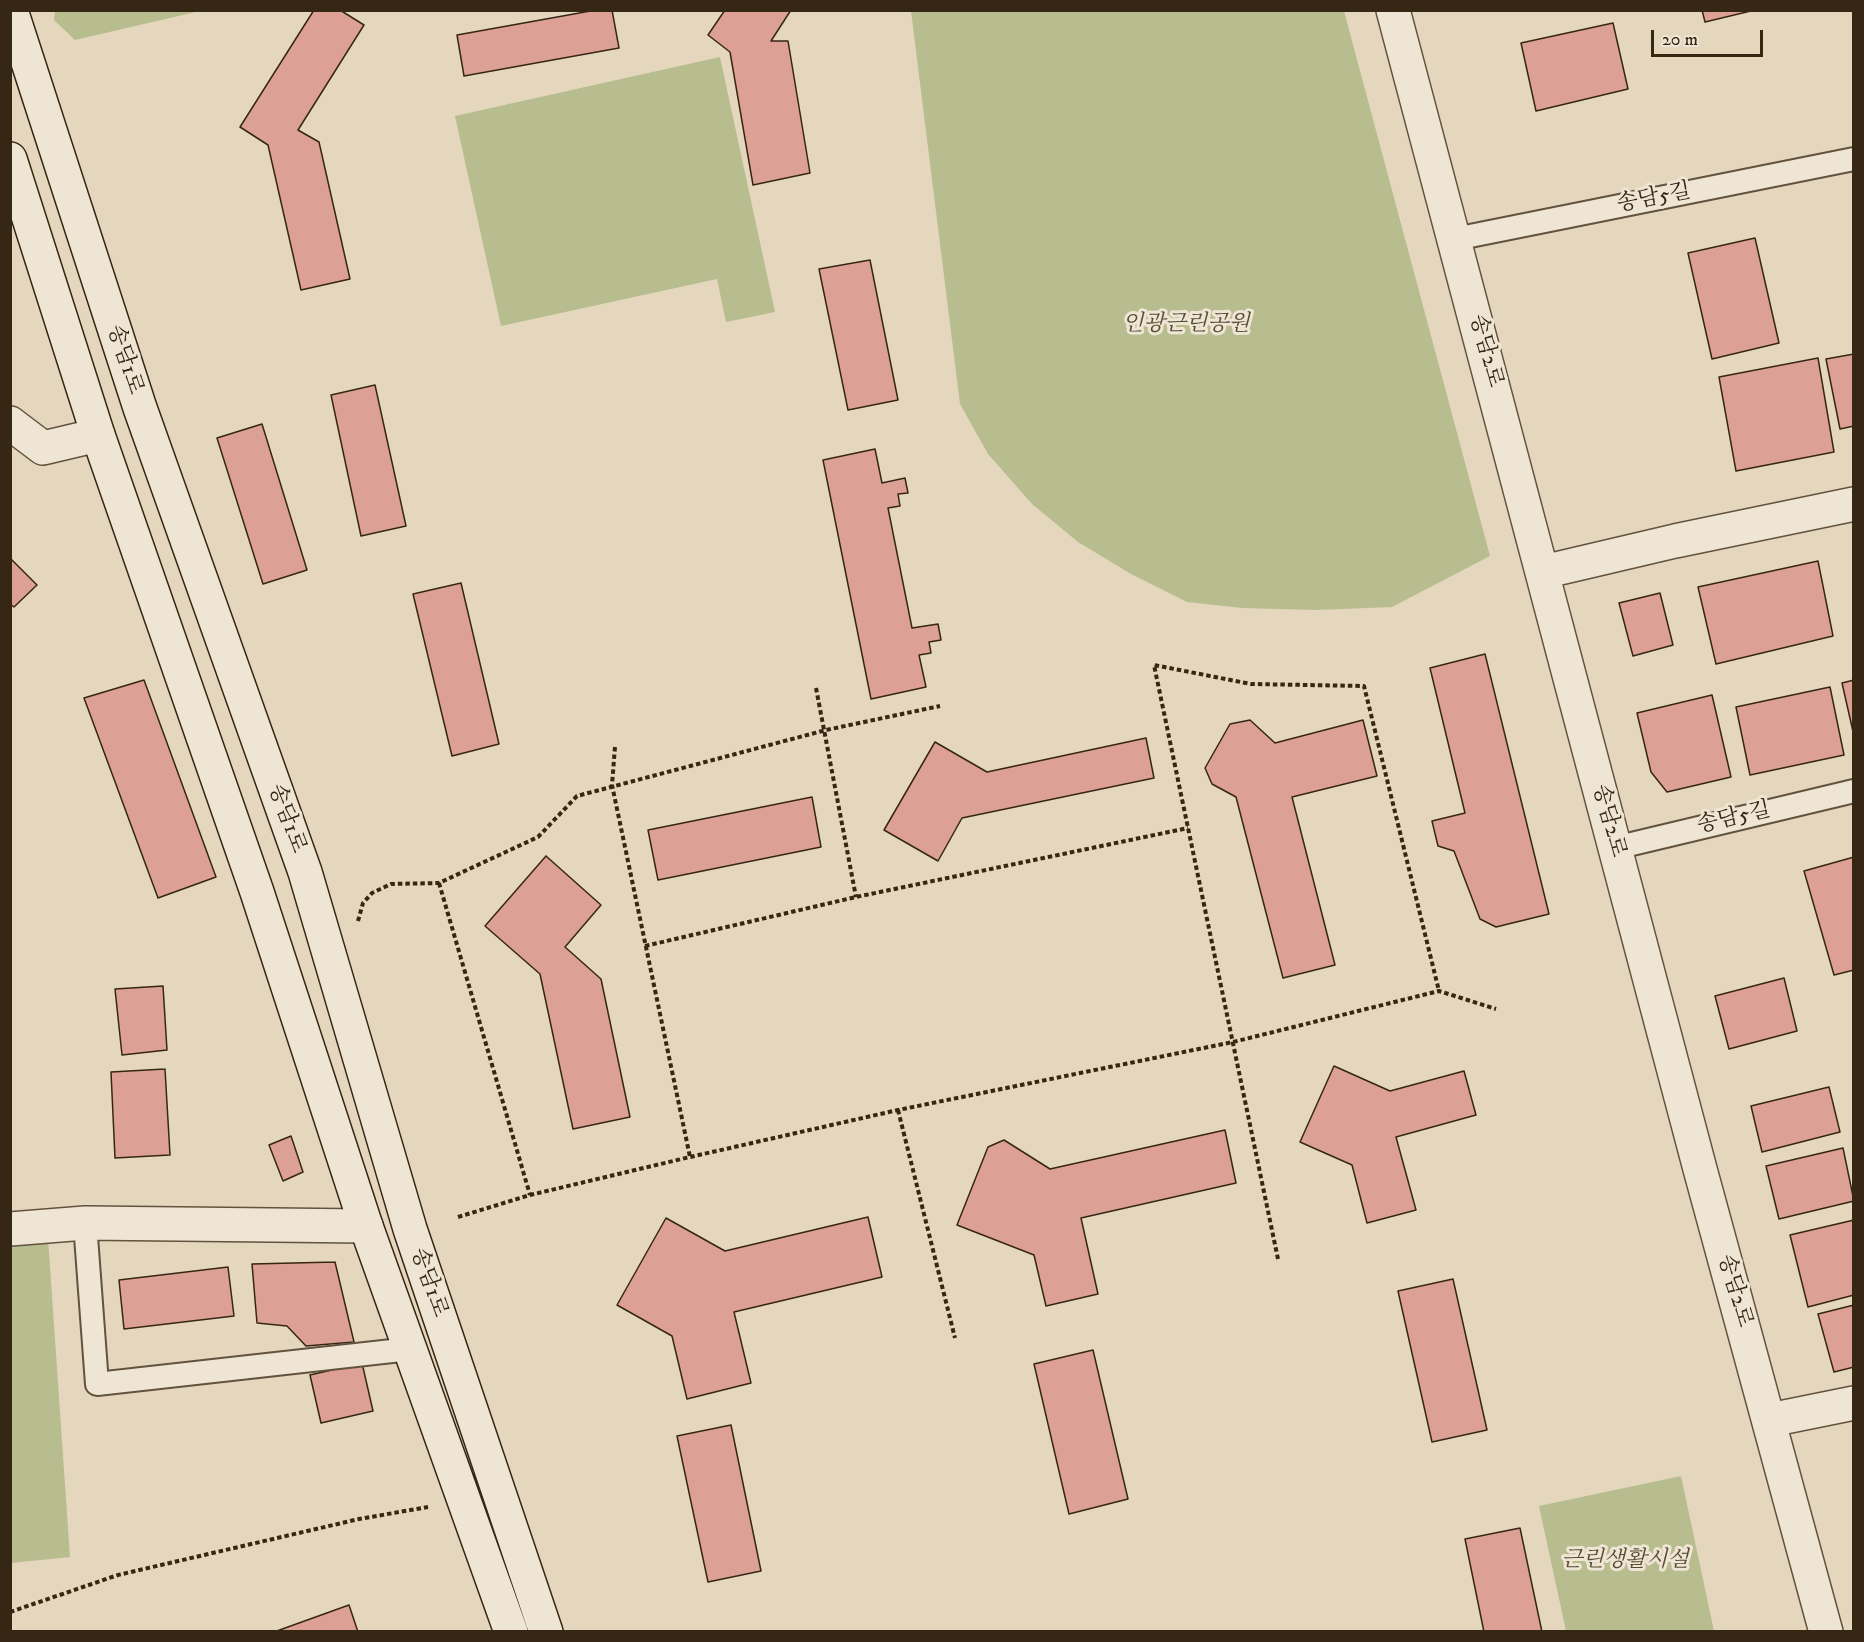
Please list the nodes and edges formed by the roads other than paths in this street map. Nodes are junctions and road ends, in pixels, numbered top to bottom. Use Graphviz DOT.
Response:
graph roads {
  1 [pos="11,10"];
  2 [pos="1393,10"];
  3 [pos="10,159"];
  4 [pos="1854,159"];
  5 [pos="1455,239"];
  6 [pos="10,423"];
  7 [pos="98,435"];
  8 [pos="1854,504"];
  9 [pos="1543,572"];
  10 [pos="1854,791"];
  11 [pos="1615,848"];
  12 [pos="84,1222"];
  13 [pos="366,1226"];
  14 [pos="10,1228"];
  15 [pos="410,1349"];
  16 [pos="1854,1403"];
  17 [pos="1770,1420"];
  18 [pos="512,1632"];
  19 [pos="546,1632"];
  20 [pos="1826,1632"];
  1 -- 19 [label="main road, 송담1로"];
  2 -- 5 [label="main road, 송담2로"];
  3 -- 7 [label="main road, 송담1로"];
  4 -- 5 [label="lane, 송담5길"];
  5 -- 9 [label="main road, 송담2로"];
  6 -- 7 [label="main road"];
  7 -- 13 [label="main road, 송담1로"];
  8 -- 9 [label="main road"];
  9 -- 11 [label="main road, 송담2로"];
  10 -- 11 [label="lane, 송담5길"];
  11 -- 17 [label="main road, 송담2로"];
  12 -- 13 [label="main road"];
  12 -- 14 [label="main road"];
  12 -- 15 [label="lane"];
  13 -- 15 [label="main road, 송담1로"];
  15 -- 18 [label="main road, 송담1로"];
  16 -- 17 [label="main road"];
  17 -- 20 [label="main road, 송담2로"];
}
